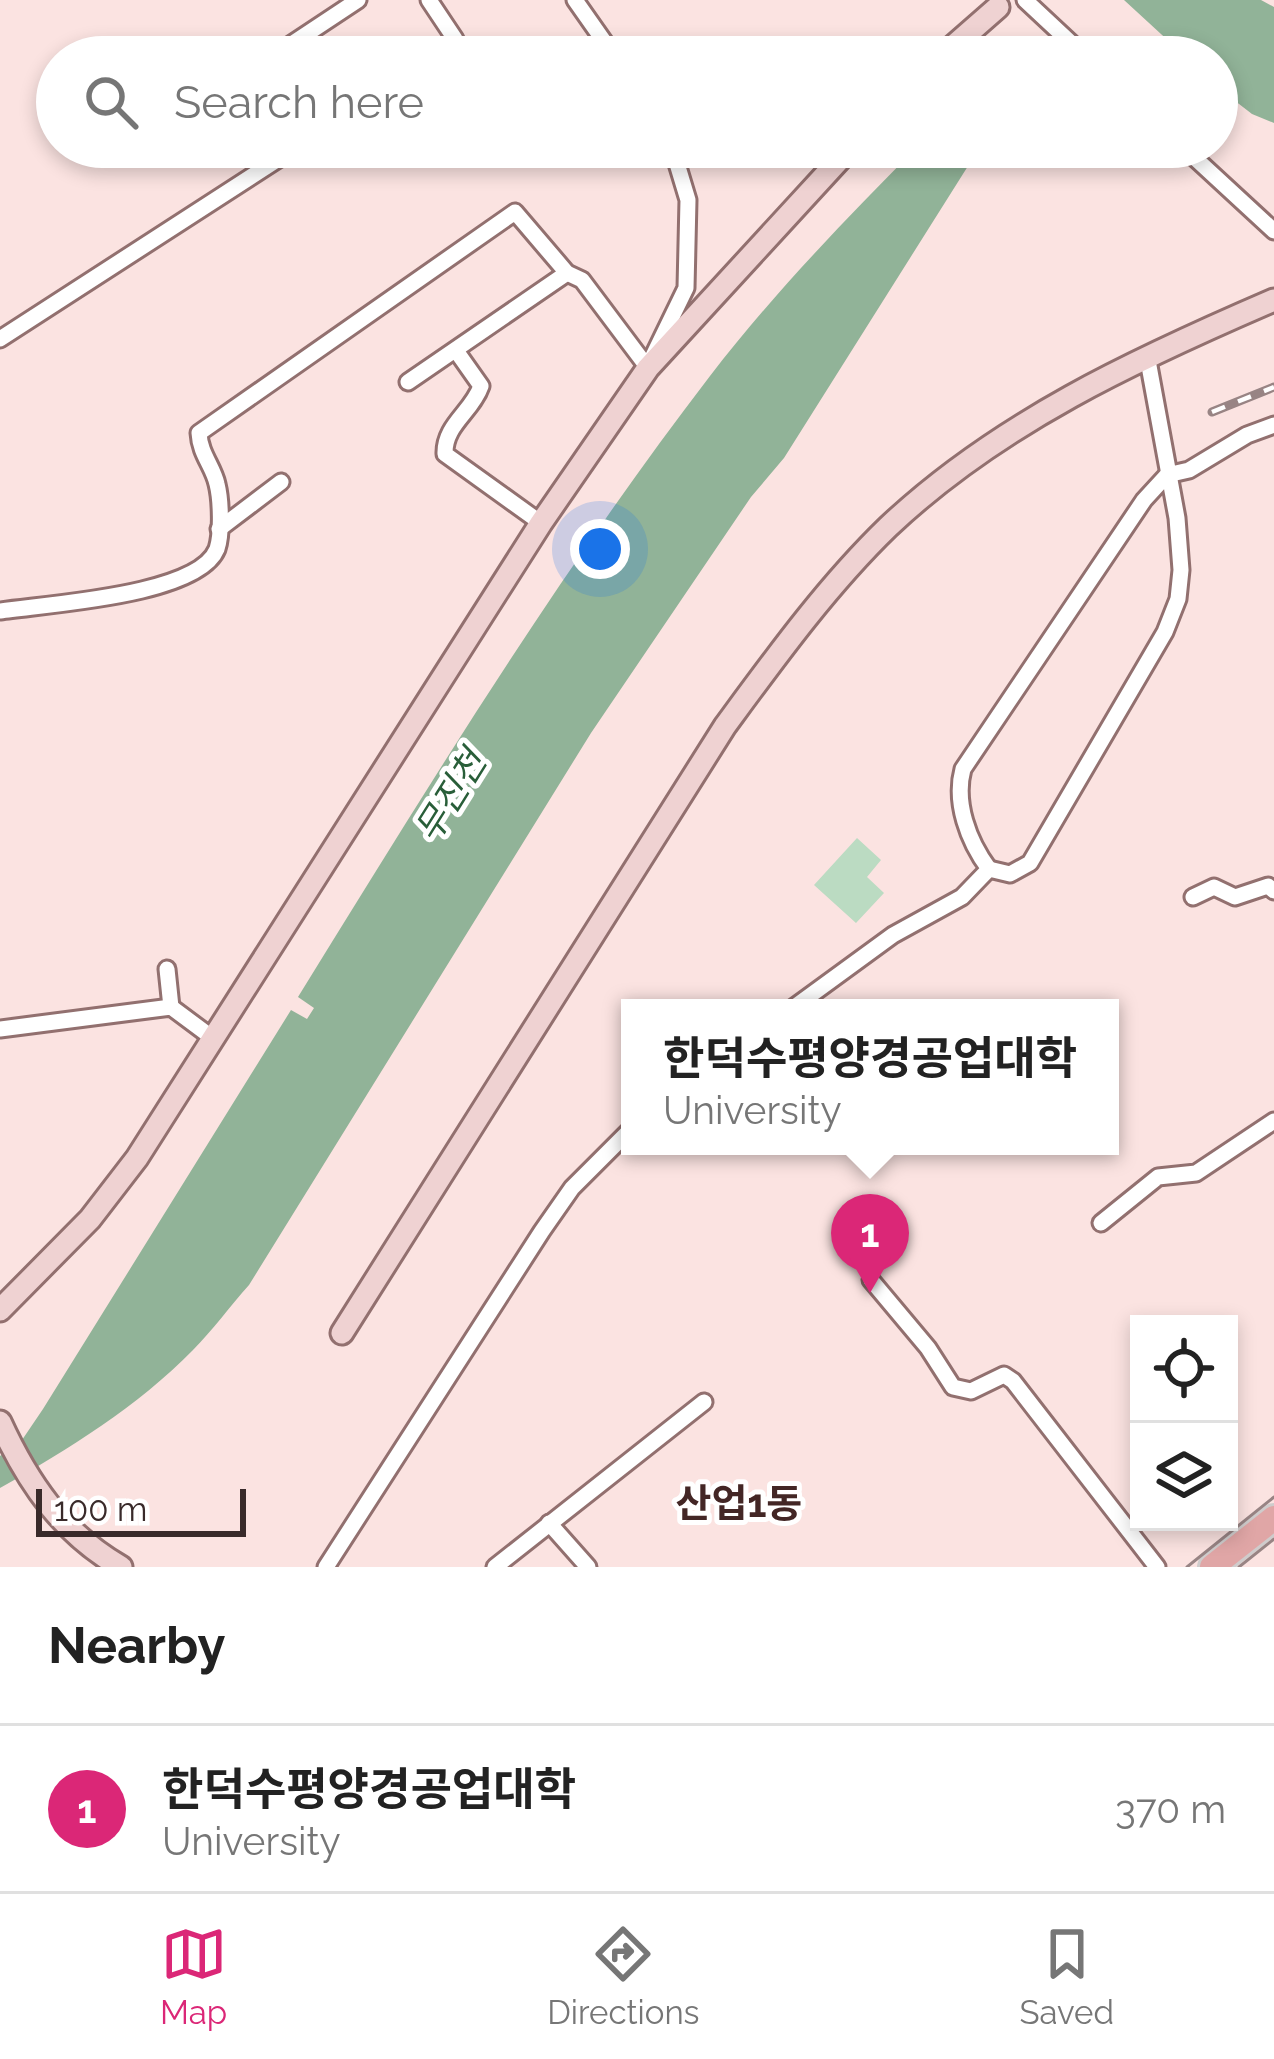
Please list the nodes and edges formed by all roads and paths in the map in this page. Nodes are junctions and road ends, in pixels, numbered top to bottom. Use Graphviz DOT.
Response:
graph roads {
  1 [pos="358,0"];
  2 [pos="429,0"];
  3 [pos="575,0"];
  4 [pos="1025,0"];
  5 [pos="1000,4"];
  6 [pos="1039,13"];
  7 [pos="304,36"];
  8 [pos="454,36"];
  9 [pos="600,36"];
  10 [pos="964,36"];
  11 [pos="1064,36"];
  12 [pos="265,168"];
  13 [pos="678,168"];
  14 [pos="832,168"];
  15 [pos="1206,168"];
  16 [pos="1274,231"];
  17 [pos="567,273"];
  18 [pos="1274,300"];
  19 [pos="0,339"];
  20 [pos="457,352"];
  21 [pos="1147,355"];
  22 [pos="648,368"];
  23 [pos="408,382"];
  24 [pos="1274,425"];
  25 [pos="1167,475"];
  26 [pos="281,482"];
  27 [pos="541,523"];
  28 [pos="218,529"];
  29 [pos="0,611"];
  30 [pos="989,868"];
  31 [pos="1274,891"];
  32 [pos="1193,897"];
  33 [pos="167,969"];
  34 [pos="806,999"];
  35 [pos="171,1007"];
  36 [pos="0,1029"];
  37 [pos="214,1040"];
  38 [pos="1274,1120"];
  39 [pos="621,1139"];
  40 [pos="1101,1223"];
  41 [pos="871,1280"];
  42 [pos="0,1310"];
  43 [pos="342,1333"];
  44 [pos="704,1402"];
  45 [pos="4,1431"];
  46 [pos="1274,1518"];
  47 [pos="549,1522"];
  48 [pos="122,1567"];
  49 [pos="326,1567"];
  50 [pos="495,1567"];
  51 [pos="587,1567"];
  52 [pos="1157,1567"];
  53 [pos="1212,1567"];
  1 -- 7 [label="street"];
  2 -- 8 [label="street"];
  3 -- 9 [label="street"];
  4 -- 6 [label="street"];
  5 -- 6 [label="street"];
  5 -- 10 [label="street"];
  6 -- 11 [label="street"];
  12 -- 19 [label="street"];
  13 -- 22 [label="street"];
  14 -- 22 [label="street"];
  15 -- 16 [label="street"];
  17 -- 20 [label="street"];
  17 -- 22 [label="street"];
  17 -- 28 [label="street"];
  18 -- 21 [label="street"];
  20 -- 23 [label="street"];
  20 -- 27 [label="street"];
  21 -- 25 [label="street"];
  21 -- 43 [label="street"];
  22 -- 27 [label="street"];
  24 -- 25 [label="street"];
  25 -- 30 [label="street"];
  25 -- 30 [label="street"];
  26 -- 28 [label="street"];
  27 -- 37 [label="street"];
  28 -- 29 [label="street"];
  30 -- 34 [label="street"];
  31 -- 32 [label="street"];
  33 -- 35 [label="street"];
  35 -- 36 [label="street"];
  35 -- 37 [label="street"];
  37 -- 42 [label="street"];
  38 -- 40 [label="street"];
  39 -- 49 [label="street"];
  41 -- 52 [label="street"];
  44 -- 47 [label="street"];
  45 -- 48 [label="street"];
  46 -- 53 [label="main road"];
  47 -- 50 [label="street"];
  47 -- 51 [label="street"];
}
